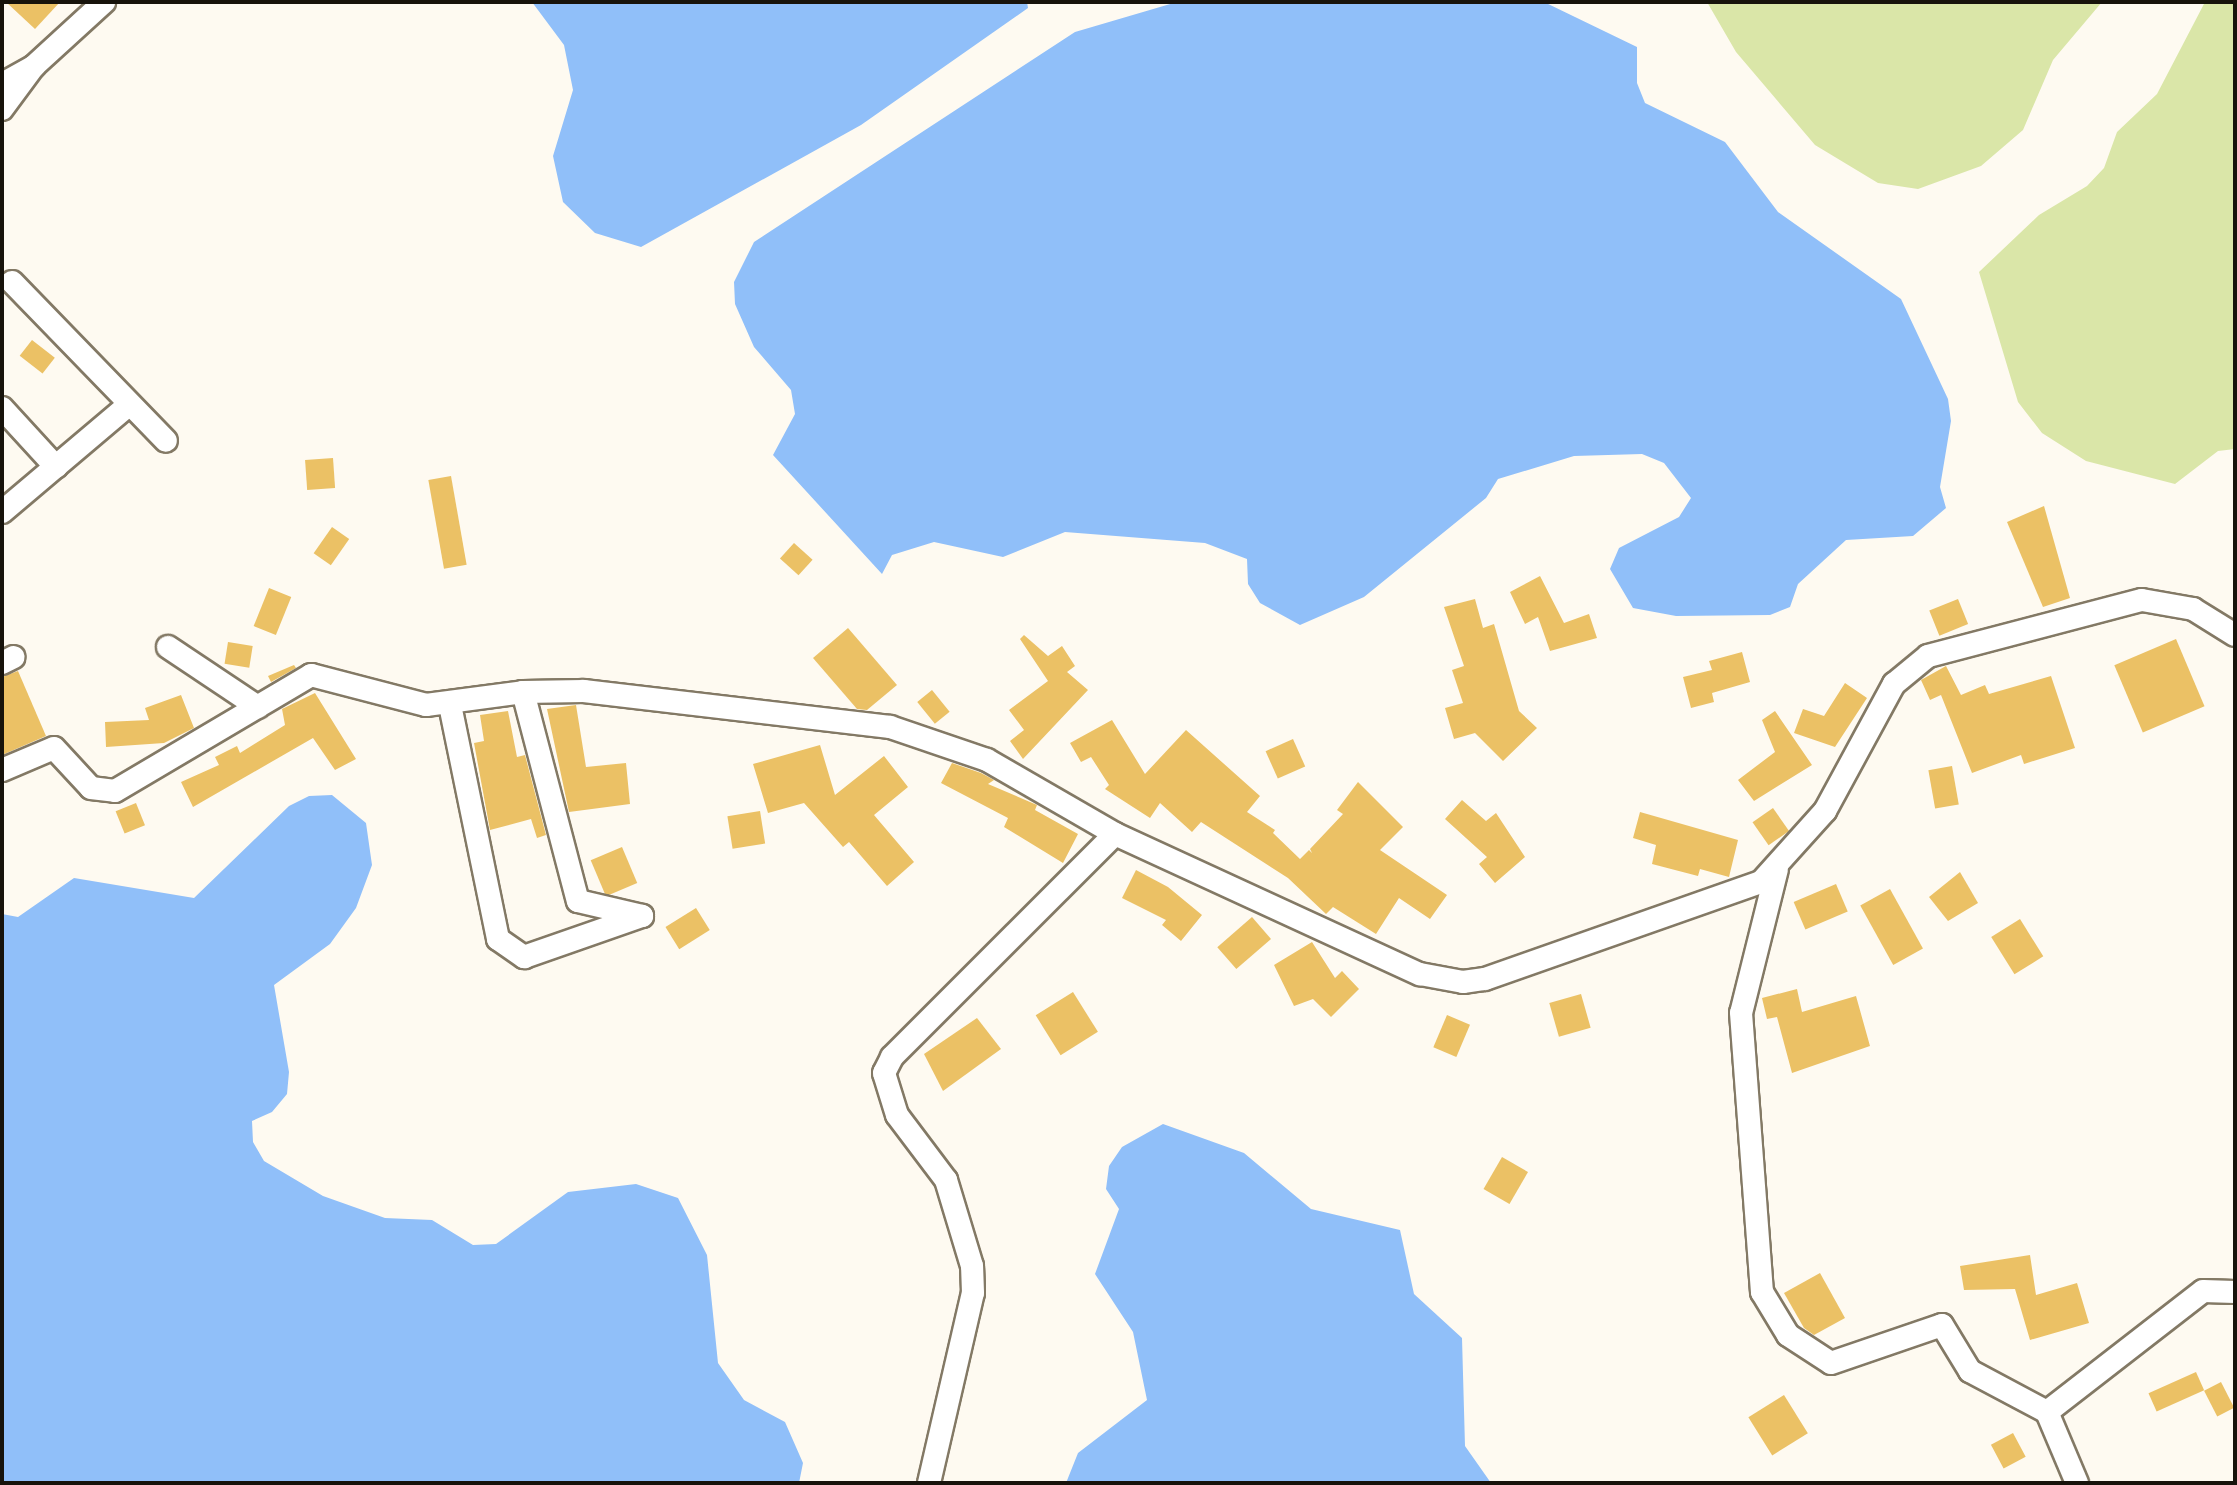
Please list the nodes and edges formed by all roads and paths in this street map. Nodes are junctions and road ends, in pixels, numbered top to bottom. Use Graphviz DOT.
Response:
graph roads {
  1 [pos="104,2"];
  2 [pos="34,66"];
  3 [pos="2,84"];
  4 [pos="2,109"];
  5 [pos="5,281"];
  6 [pos="130,404"];
  7 [pos="2,408"];
  8 [pos="166,441"];
  9 [pos="56,467"];
  10 [pos="2,512"];
  11 [pos="2235,635"];
  12 [pos="168,647"];
  13 [pos="523,692"];
  14 [pos="450,705"];
  15 [pos="258,707"];
  16 [pos="2,770"];
  17 [pos="1115,834"];
  18 [pos="1777,869"];
  19 [pos="2235,1292"];
  20 [pos="2047,1412"];
  21 [pos="929,1483"];
  22 [pos="2077,1483"];
  1 -- 2 [label="street"];
  2 -- 3 [label="street"];
  2 -- 4 [label="street"];
  5 -- 6 [label="street"];
  6 -- 8 [label="street"];
  6 -- 9 [label="street"];
  7 -- 9 [label="street"];
  9 -- 10 [label="street"];
  11 -- 18 [label="street"];
  12 -- 15 [label="street"];
  13 -- 14 [label="street"];
  13 -- 14 [label="street"];
  13 -- 17 [label="street"];
  14 -- 15 [label="street"];
  15 -- 16 [label="street"];
  17 -- 18 [label="street"];
  17 -- 21 [label="street"];
  18 -- 20 [label="street"];
  19 -- 20 [label="street"];
  20 -- 22 [label="street"];
}
